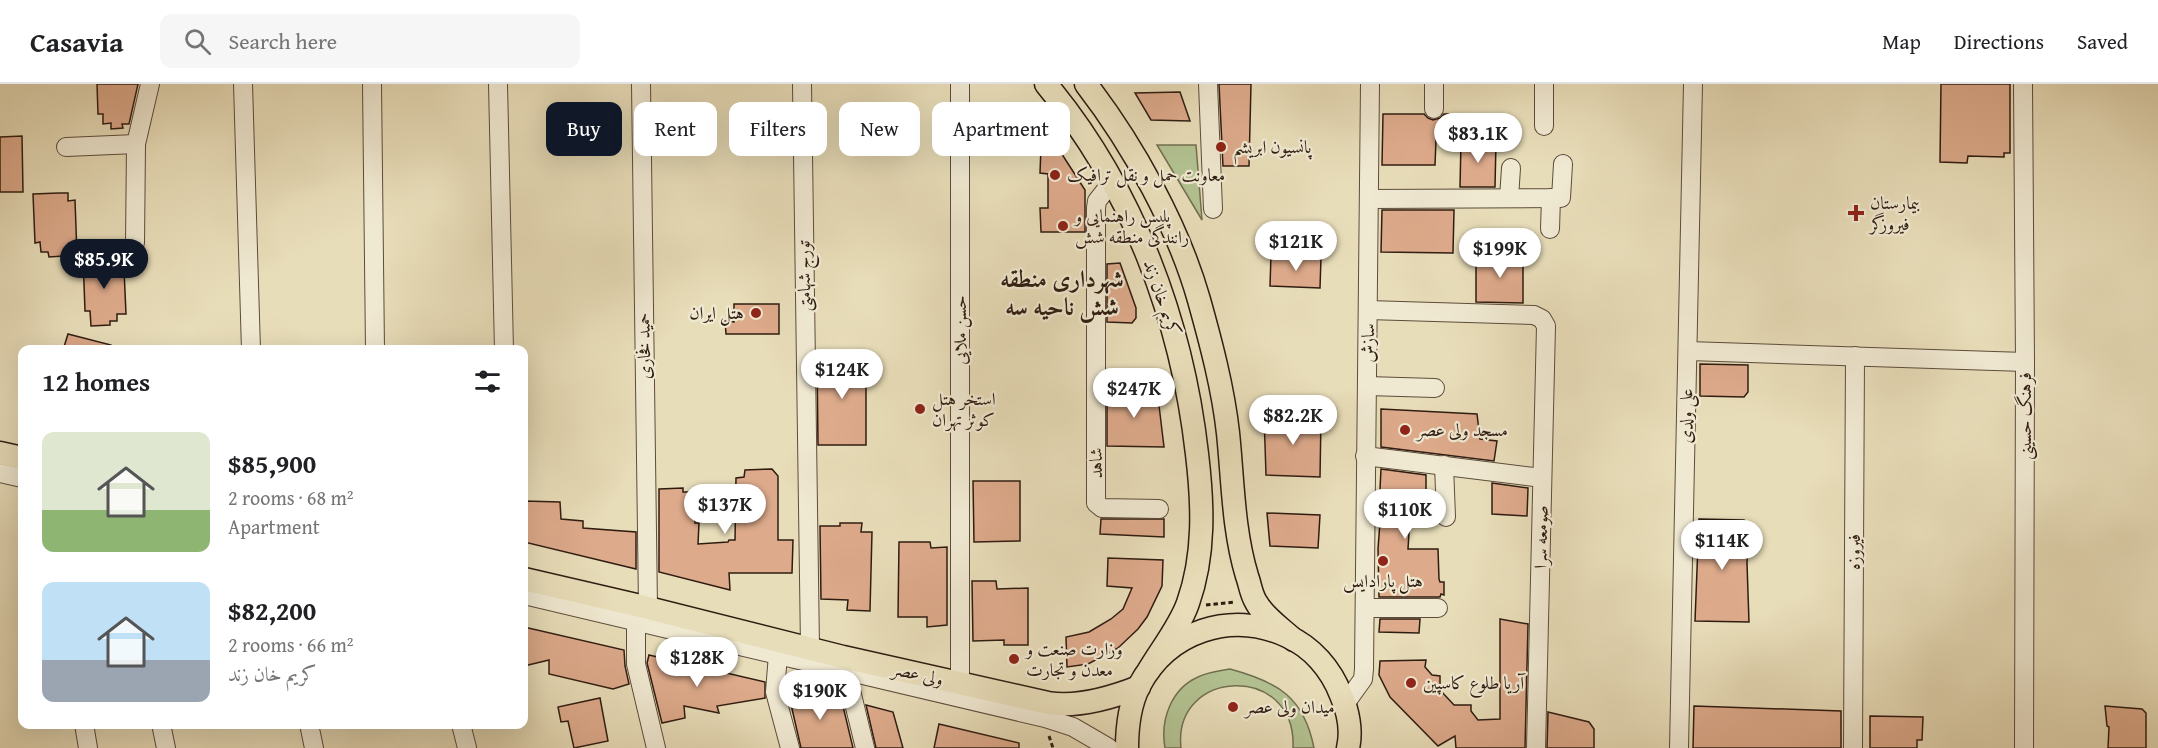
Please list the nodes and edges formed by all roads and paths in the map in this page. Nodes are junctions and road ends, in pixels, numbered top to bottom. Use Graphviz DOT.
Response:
graph roads {
  1 [pos="150,84"];
  2 [pos="243,84"];
  3 [pos="372,84"];
  4 [pos="498,84"];
  5 [pos="641,84"];
  6 [pos="802,84"];
  7 [pos="960,84"];
  8 [pos="1046,84"];
  9 [pos="1086,84"];
  10 [pos="1208,84"];
  11 [pos="1370,84"];
  12 [pos="1434,84"];
  13 [pos="1544,84"];
  14 [pos="1693,84"];
  15 [pos="2023,84"];
  16 [pos="1434,110"];
  17 [pos="1544,126"];
  18 [pos="136,144"];
  19 [pos="66,147"];
  20 [pos="1563,164"];
  21 [pos="1511,168"];
  22 [pos="1112,182"];
  23 [pos="1509,198"];
  24 [pos="1556,198"];
  25 [pos="1369,199"];
  26 [pos="1213,209"];
  27 [pos="1550,229"];
  28 [pos="135,243"];
  29 [pos="1368,310"];
  30 [pos="251,345"];
  31 [pos="375,345"];
  32 [pos="504,345"];
  33 [pos="1688,351"];
  34 [pos="1855,356"];
  35 [pos="2025,362"];
  36 [pos="1367,386"];
  37 [pos="1434,388"];
  38 [pos="0,453"];
  39 [pos="1365,456"];
  40 [pos="18,457"];
  41 [pos="1444,465"];
  42 [pos="0,473"];
  43 [pos="18,477"];
  44 [pos="1542,478"];
  45 [pos="1159,509"];
  46 [pos="1446,517"];
  47 [pos="528,580"];
  48 [pos="528,596"];
  49 [pos="1237,602"];
  50 [pos="1198,606"];
  51 [pos="1365,608"];
  52 [pos="1438,608"];
  53 [pos="640,611"];
  54 [pos="1294,639"];
  55 [pos="778,647"];
  56 [pos="810,648"];
  57 [pos="844,665"];
  58 [pos="1144,678"];
  59 [pos="960,683"];
  60 [pos="1345,704"];
  61 [pos="85,729"];
  62 [pos="162,729"];
  63 [pos="310,729"];
  64 [pos="462,729"];
  65 [pos="1353,746"];
  66 [pos="88,748"];
  67 [pos="166,748"];
  68 [pos="314,748"];
  69 [pos="467,748"];
  70 [pos="656,748"];
  71 [pos="790,748"];
  72 [pos="865,748"];
  73 [pos="1109,748"];
  74 [pos="1127,748"];
  75 [pos="1536,748"];
  76 [pos="1679,748"];
  77 [pos="1853,748"];
  78 [pos="2024,748"];
  1 -- 18 [label="street"];
  2 -- 30 [label="street"];
  3 -- 31 [label="street"];
  4 -- 32 [label="street"];
  5 -- 53 [label="street, حمید فخاری"];
  6 -- 56 [label="street, تورج شهامتی"];
  7 -- 59 [label="street, حسن ملایی"];
  8 -- 22 [label="main road, کریم خان زند"];
  9 -- 54 [label="main road, کریم خان زند"];
  10 -- 26 [label="street"];
  11 -- 25 [label="street, سازش"];
  12 -- 16 [label="street"];
  13 -- 17 [label="street"];
  14 -- 33 [label="street, علی ولدی"];
  15 -- 35 [label="street, فرهنگ حسینی"];
  18 -- 19 [label="street"];
  18 -- 28 [label="street"];
  20 -- 24 [label="street"];
  21 -- 23 [label="street"];
  22 -- 45 [label="street, شاهد"];
  22 -- 58 [label="main road, کریم خان زند"];
  23 -- 24 [label="street"];
  23 -- 25 [label="street"];
  24 -- 27 [label="street"];
  25 -- 29 [label="street, سازش"];
  29 -- 36 [label="street, سازش"];
  29 -- 44 [label="street, صومعه سرا"];
  33 -- 34 [label="street"];
  33 -- 76 [label="street, علی ولدی"];
  34 -- 35 [label="street"];
  34 -- 77 [label="street, فیروزه"];
  35 -- 78 [label="street, فرهنگ حسینی"];
  36 -- 37 [label="street"];
  36 -- 39 [label="street, سازش"];
  38 -- 40 [label="main road"];
  39 -- 41 [label="street"];
  39 -- 51 [label="street, سازش"];
  41 -- 44 [label="street"];
  41 -- 46 [label="street"];
  42 -- 43 [label="street"];
  44 -- 75 [label="street, صومعه سرا"];
  47 -- 53 [label="main road, ولی عصر"];
  48 -- 53 [label="street"];
  49 -- 50 [label="path"];
  51 -- 52 [label="street"];
  51 -- 60 [label="street, سازش"];
  53 -- 55 [label="main road, ولی عصر"];
  53 -- 70 [label="street, حمید فخاری"];
  54 -- 58 [label="main road"];
  54 -- 60 [label="main road"];
  55 -- 56 [label="main road, ولی عصر"];
  55 -- 57 [label="street"];
  55 -- 71 [label="street"];
  56 -- 57 [label="main road, ولی عصر"];
  57 -- 59 [label="main road, ولی عصر"];
  57 -- 72 [label="street"];
  57 -- 73 [label="street"];
  58 -- 59 [label="main road, ولی عصر"];
  58 -- 74 [label="main road"];
  60 -- 65 [label="main road"];
  61 -- 66 [label="street"];
  62 -- 67 [label="street"];
  63 -- 68 [label="street"];
  64 -- 69 [label="street"];
}
